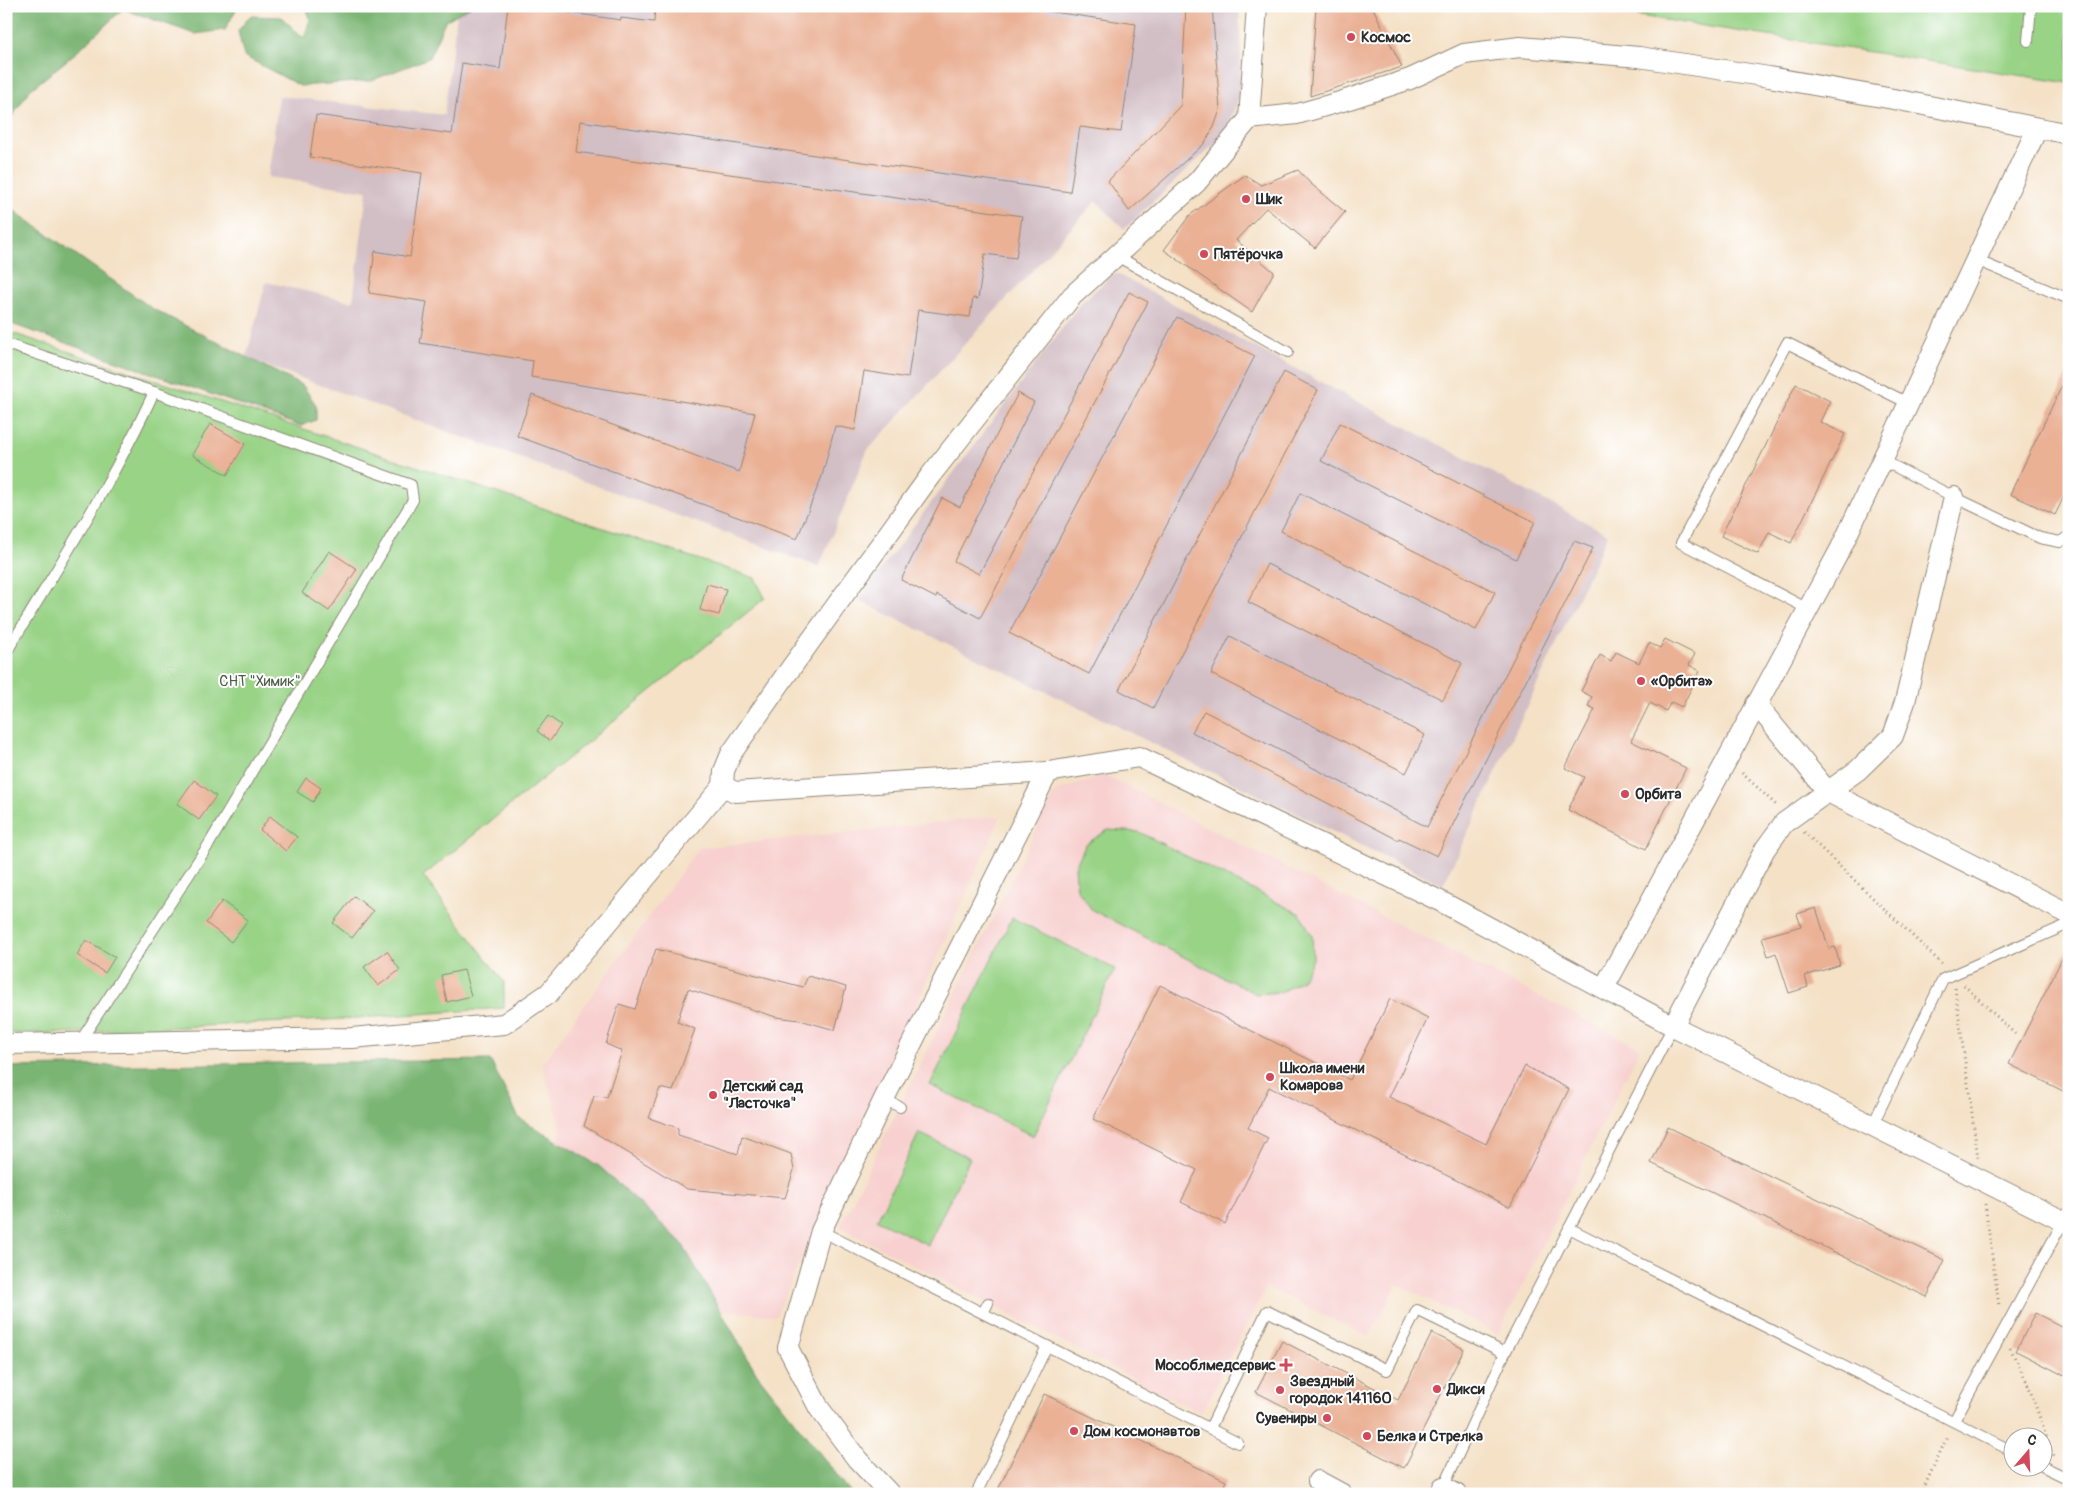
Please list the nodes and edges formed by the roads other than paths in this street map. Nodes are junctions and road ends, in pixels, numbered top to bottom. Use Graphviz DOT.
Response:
graph roads {
  1 [pos="1257,6"];
  2 [pos="2031,6"];
  3 [pos="2028,41"];
  4 [pos="1249,119"];
  5 [pos="2037,129"];
  6 [pos="2069,134"];
  7 [pos="1115,255"];
  8 [pos="1976,260"];
  9 [pos="2069,299"];
  10 [pos="6,344"];
  11 [pos="1288,352"];
  12 [pos="154,392"];
  13 [pos="1908,403"];
  14 [pos="1882,460"];
  15 [pos="1954,497"];
  16 [pos="2069,536"];
  17 [pos="1808,609"];
  18 [pos="6,653"];
  19 [pos="1756,704"];
  20 [pos="1048,772"];
  21 [pos="723,786"];
  22 [pos="1828,792"];
  23 [pos="2069,914"];
  24 [pos="2069,924"];
  25 [pos="1604,988"];
  26 [pos="1673,1026"];
  27 [pos="79,1043"];
  28 [pos="6,1044"];
  29 [pos="1872,1126"];
  30 [pos="2066,1223"];
  31 [pos="1569,1228"];
  32 [pos="821,1231"];
  33 [pos="988,1303"];
  34 [pos="983,1314"];
  35 [pos="1047,1346"];
  36 [pos="1505,1353"];
  37 [pos="1954,1421"];
  38 [pos="1210,1428"];
  39 [pos="1238,1443"];
  40 [pos="2002,1446"];
  41 [pos="2052,1471"];
  42 [pos="2064,1477"];
  43 [pos="1318,1482"];
  44 [pos="1447,1492"];
  45 [pos="890,1494"];
  46 [pos="976,1494"];
  47 [pos="1342,1494"];
  1 -- 4 [label="street"];
  2 -- 3 [label="lane"];
  4 -- 5 [label="street"];
  4 -- 7 [label="street"];
  5 -- 6 [label="street"];
  5 -- 8 [label="street"];
  7 -- 11 [label="lane"];
  7 -- 21 [label="street"];
  8 -- 9 [label="lane"];
  8 -- 13 [label="street"];
  10 -- 12 [label="lane"];
  12 -- 18 [label="lane"];
  12 -- 27 [label="lane"];
  13 -- 14 [label="street"];
  13 -- 17 [label="lane"];
  14 -- 15 [label="lane"];
  14 -- 17 [label="street"];
  15 -- 16 [label="lane"];
  15 -- 22 [label="street"];
  17 -- 19 [label="street"];
  19 -- 22 [label="street"];
  19 -- 25 [label="street"];
  20 -- 21 [label="street"];
  20 -- 25 [label="street"];
  20 -- 32 [label="street"];
  21 -- 27 [label="street"];
  22 -- 23 [label="street"];
  22 -- 26 [label="street"];
  24 -- 29 [label="lane"];
  25 -- 26 [label="street"];
  26 -- 29 [label="street"];
  26 -- 31 [label="lane"];
  27 -- 28 [label="street"];
  29 -- 30 [label="street"];
  30 -- 37 [label="lane"];
  31 -- 36 [label="lane"];
  31 -- 37 [label="lane"];
  32 -- 34 [label="lane"];
  32 -- 45 [label="street"];
  33 -- 34 [label="lane"];
  34 -- 35 [label="lane"];
  35 -- 38 [label="lane"];
  35 -- 46 [label="lane"];
  36 -- 38 [label="lane"];
  36 -- 44 [label="lane"];
  37 -- 40 [label="lane"];
  38 -- 39 [label="lane"];
  41 -- 42 [label="lane"];
  43 -- 47 [label="street"];
}
